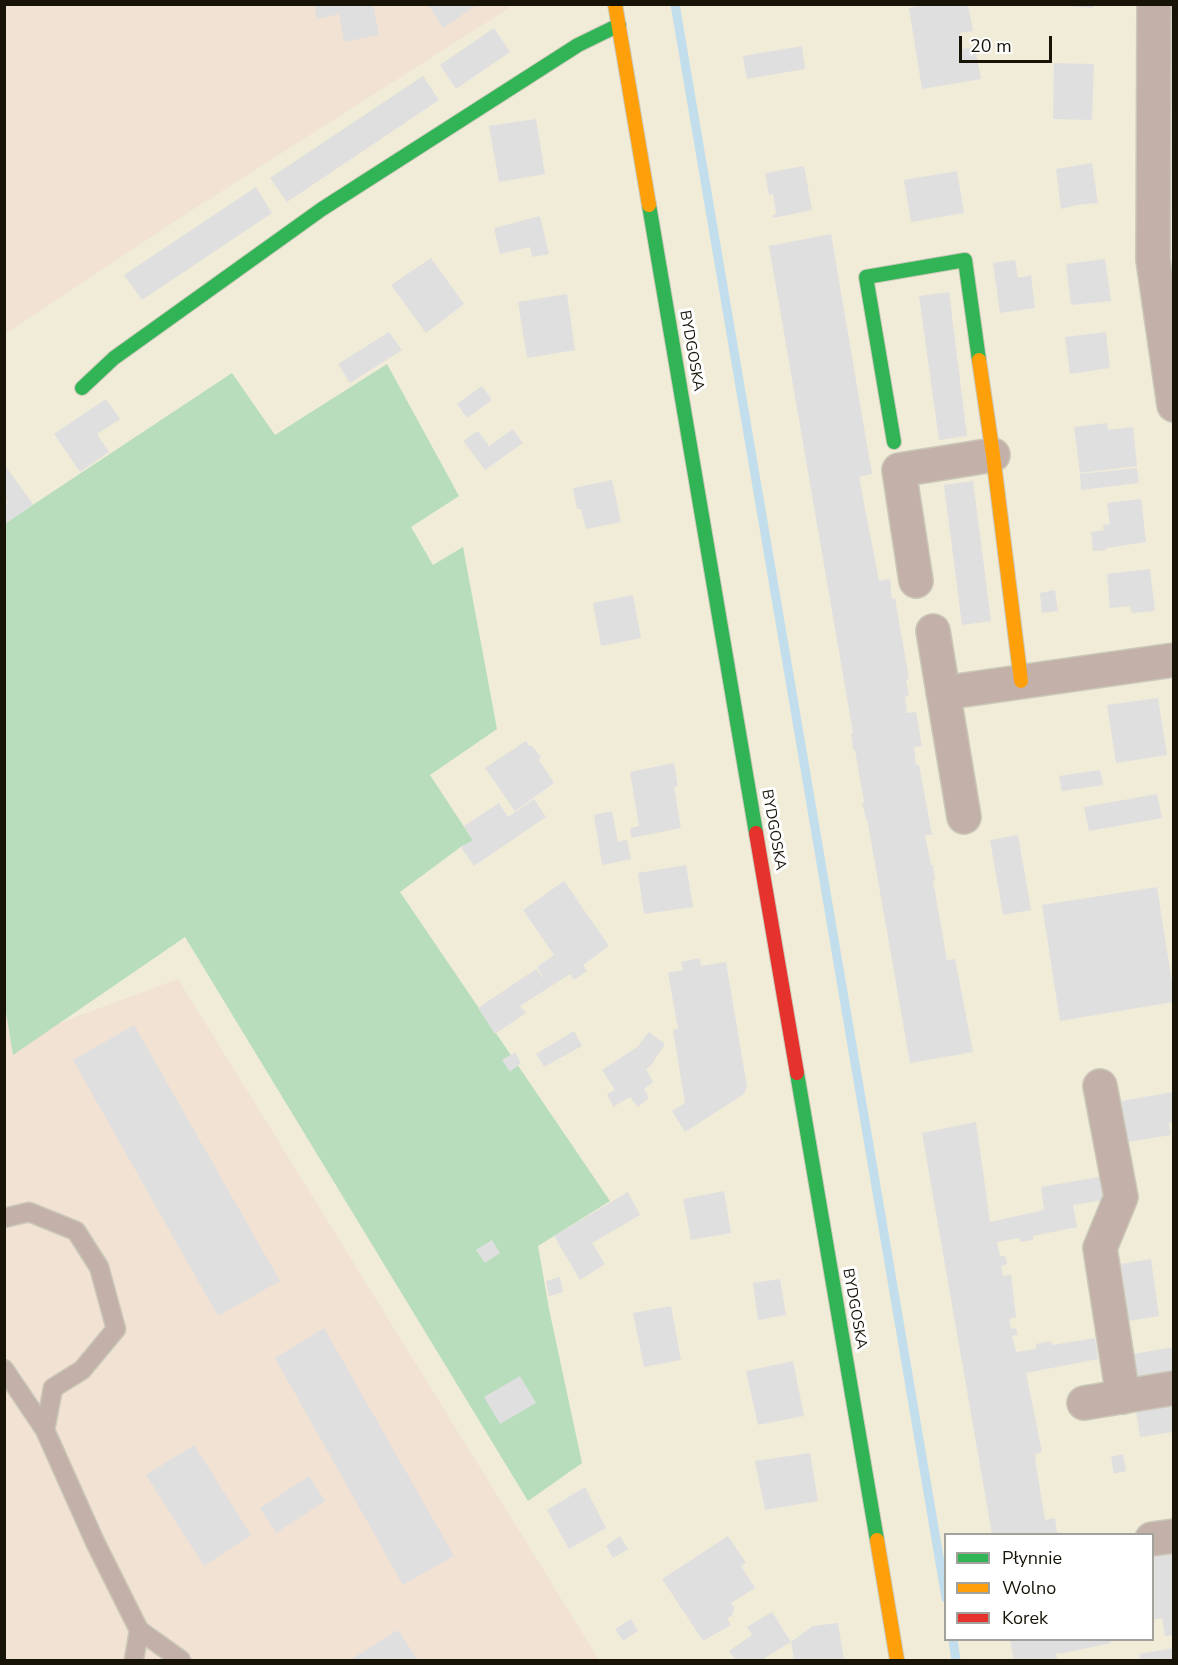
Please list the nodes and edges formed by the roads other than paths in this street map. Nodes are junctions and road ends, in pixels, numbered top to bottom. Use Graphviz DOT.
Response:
graph roads {
  1 [pos="615,4"];
  2 [pos="1154,4"];
  3 [pos="619,25"];
  4 [pos="1163,261"];
  5 [pos="82,388"];
  6 [pos="1173,405"];
  7 [pos="894,442"];
  8 [pos="993,455"];
  9 [pos="916,581"];
  10 [pos="933,631"];
  11 [pos="1173,660"];
  12 [pos="1021,681"];
  13 [pos="944,693"];
  14 [pos="964,817"];
  15 [pos="1100,1086"];
  16 [pos="4,1218"];
  17 [pos="4,1369"];
  18 [pos="1173,1388"];
  19 [pos="1123,1397"];
  20 [pos="1084,1403"];
  21 [pos="45,1430"];
  22 [pos="1173,1536"];
  23 [pos="1154,1539"];
  24 [pos="139,1630"];
  25 [pos="134,1660"];
  26 [pos="181,1660"];
  27 [pos="897,1660"];
  1 -- 3 [label="main road, BYDGOSKA"];
  2 -- 4 [label="street"];
  3 -- 5 [label="main road"];
  3 -- 27 [label="main road, BYDGOSKA"];
  4 -- 6 [label="street"];
  7 -- 8 [label="main road"];
  8 -- 9 [label="street"];
  8 -- 12 [label="main road"];
  10 -- 13 [label="street"];
  11 -- 12 [label="street"];
  12 -- 13 [label="street"];
  13 -- 14 [label="street"];
  15 -- 19 [label="street"];
  16 -- 21 [label="lane"];
  17 -- 21 [label="lane"];
  18 -- 19 [label="street"];
  19 -- 20 [label="street"];
  21 -- 24 [label="lane"];
  22 -- 23 [label="street"];
  24 -- 25 [label="lane"];
  24 -- 26 [label="lane"];
}
